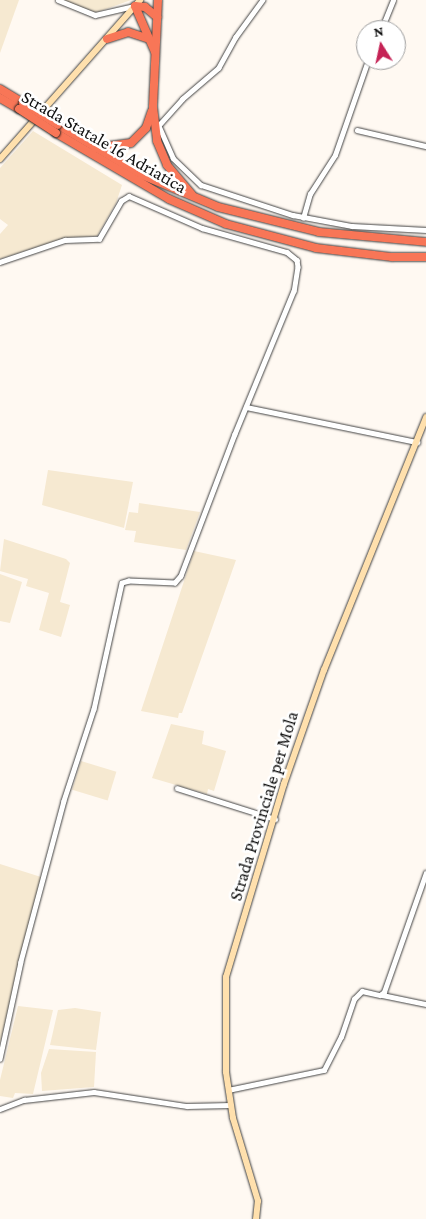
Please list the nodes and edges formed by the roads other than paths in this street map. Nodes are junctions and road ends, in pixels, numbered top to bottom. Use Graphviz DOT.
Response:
graph roads {
  1 [pos="58,0"];
  2 [pos="158,0"];
  3 [pos="263,0"];
  4 [pos="394,0"];
  5 [pos="138,3"];
  6 [pos="157,17"];
  7 [pos="385,20"];
  8 [pos="147,38"];
  9 [pos="107,39"];
  10 [pos="156,54"];
  11 [pos="365,70"];
  12 [pos="0,89"];
  13 [pos="0,98"];
  14 [pos="21,106"];
  15 [pos="153,107"];
  16 [pos="57,129"];
  17 [pos="357,130"];
  18 [pos="426,146"];
  19 [pos="94,148"];
  20 [pos="0,159"];
  21 [pos="195,198"];
  22 [pos="303,218"];
  23 [pos="426,230"];
  24 [pos="426,242"];
  25 [pos="426,257"];
  26 [pos="0,262"];
  27 [pos="246,407"];
  28 [pos="426,417"];
  29 [pos="417,442"];
  30 [pos="177,788"];
  31 [pos="275,819"];
  32 [pos="426,873"];
  33 [pos="382,994"];
  34 [pos="426,1004"];
  35 [pos="0,1059"];
  36 [pos="228,1090"];
  37 [pos="230,1105"];
  38 [pos="0,1109"];
  39 [pos="256,1219"];
  1 -- 5 [label="street"];
  2 -- 6 [label="highway"];
  3 -- 22 [label="street"];
  4 -- 7 [label="street"];
  5 -- 6 [label="highway"];
  5 -- 8 [label="highway"];
  5 -- 9 [label="street"];
  6 -- 10 [label="highway"];
  8 -- 9 [label="highway"];
  8 -- 10 [label="highway"];
  9 -- 20 [label="street"];
  10 -- 15 [label="highway"];
  11 -- 22 [label="street"];
  12 -- 14 [label="highway, Strada Statale 16 Adriatica"];
  13 -- 14 [label="highway, Strada Statale 16 Adriatica"];
  14 -- 16 [label="highway, Strada Statale 16 Adriatica, bridge"];
  15 -- 19 [label="highway"];
  15 -- 21 [label="highway"];
  16 -- 19 [label="highway, Strada Statale 16 Adriatica"];
  16 -- 25 [label="highway, Strada Statale 16 Adriatica"];
  17 -- 18 [label="street"];
  19 -- 21 [label="highway, Strada Statale 16 Adriatica"];
  21 -- 24 [label="highway, Strada Statale 16 Adriatica"];
  22 -- 23 [label="street"];
  26 -- 27 [label="street"];
  27 -- 29 [label="street"];
  27 -- 35 [label="street"];
  28 -- 29 [label="street, Strada Provinciale per Mola"];
  29 -- 31 [label="street, Strada Provinciale per Mola"];
  30 -- 31 [label="street"];
  31 -- 36 [label="street, Strada Provinciale per Mola"];
  32 -- 33 [label="street"];
  33 -- 34 [label="street"];
  33 -- 36 [label="street"];
  36 -- 37 [label="street, Strada Provinciale per Mola"];
  37 -- 38 [label="street"];
  37 -- 39 [label="street, Strada Provinciale per Mola"];
}
